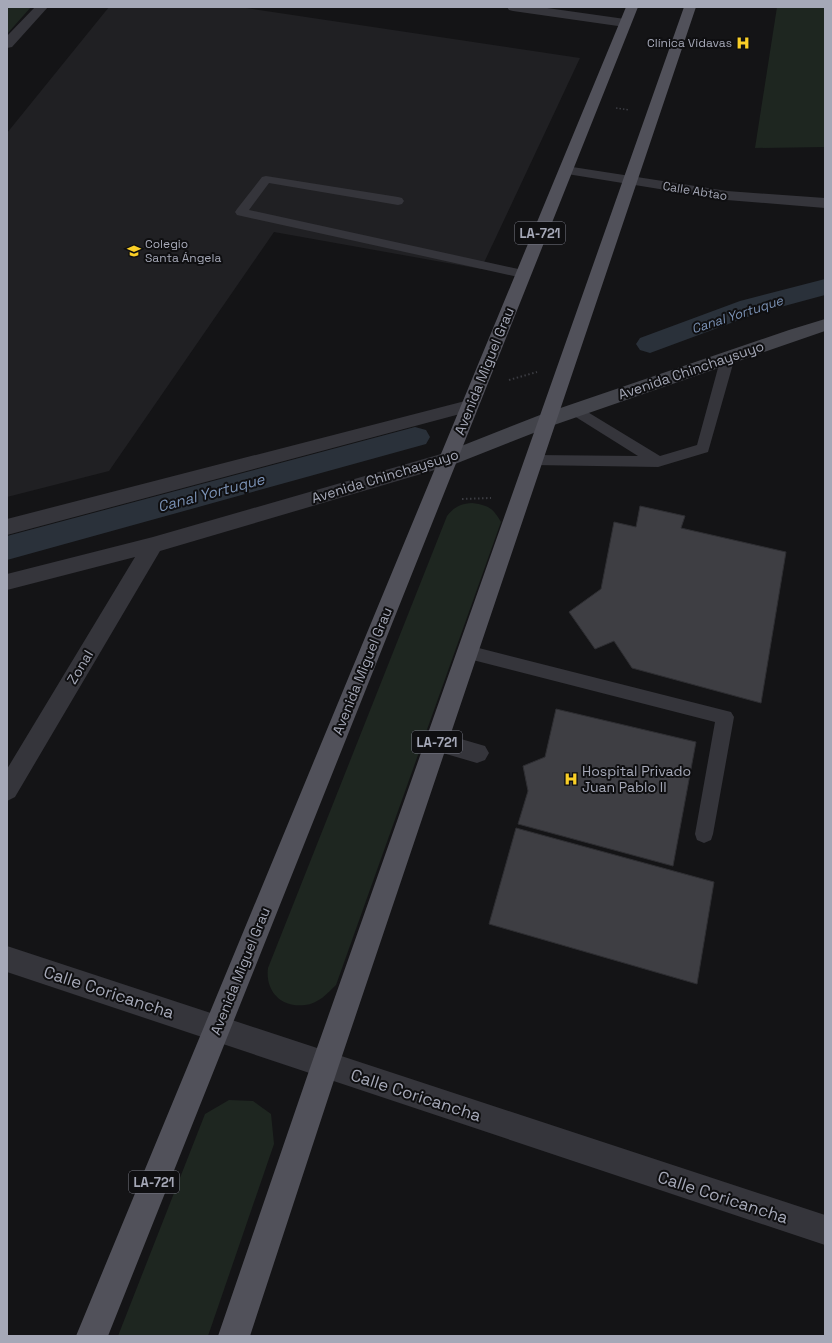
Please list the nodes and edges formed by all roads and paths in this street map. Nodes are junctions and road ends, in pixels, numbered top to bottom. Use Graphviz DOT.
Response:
graph roads {
  1 [pos="42,7"];
  2 [pos="513,7"];
  3 [pos="632,7"];
  4 [pos="690,7"];
  5 [pos="625,23"];
  6 [pos="7,44"];
  7 [pos="592,104"];
  8 [pos="653,114"];
  9 [pos="566,170"];
  10 [pos="630,180"];
  11 [pos="398,201"];
  12 [pos="825,203"];
  13 [pos="523,274"];
  14 [pos="825,325"];
  15 [pos="728,357"];
  16 [pos="568,362"];
  17 [pos="473,398"];
  18 [pos="576,411"];
  19 [pos="548,420"];
  20 [pos="448,459"];
  21 [pos="534,460"];
  22 [pos="658,462"];
  23 [pos="521,498"];
  24 [pos="431,500"];
  25 [pos="7,527"];
  26 [pos="153,545"];
  27 [pos="7,582"];
  28 [pos="467,652"];
  29 [pos="437,742"];
  30 [pos="477,752"];
  31 [pos="7,790"];
  32 [pos="704,834"];
  33 [pos="7,959"];
  34 [pos="217,1028"];
  35 [pos="325,1065"];
  36 [pos="825,1230"];
  37 [pos="92,1336"];
  38 [pos="234,1336"];
  1 -- 6 [label="street"];
  2 -- 5 [label="street"];
  3 -- 5 [label="main road, Avenida Miguel Grau / LA-721"];
  4 -- 8 [label="main road, LA-721"];
  5 -- 7 [label="main road, Avenida Miguel Grau / LA-721"];
  7 -- 8 [label="path"];
  7 -- 9 [label="main road, Avenida Miguel Grau / LA-721"];
  8 -- 10 [label="main road, LA-721"];
  9 -- 10 [label="street, Calle Abtao"];
  9 -- 13 [label="main road, Avenida Miguel Grau / LA-721"];
  10 -- 12 [label="street, Calle Abtao"];
  10 -- 16 [label="main road, LA-721"];
  11 -- 13 [label="lane"];
  13 -- 17 [label="main road, Avenida Miguel Grau / LA-721"];
  14 -- 15 [label="street, Avenida Chinchaysuyo"];
  15 -- 18 [label="street, Avenida Chinchaysuyo"];
  15 -- 22 [label="lane"];
  16 -- 17 [label="path"];
  16 -- 19 [label="main road, LA-721"];
  17 -- 20 [label="main road, Avenida Miguel Grau / LA-721"];
  17 -- 25 [label="street"];
  18 -- 19 [label="street, Avenida Chinchaysuyo"];
  18 -- 22 [label="lane"];
  19 -- 20 [label="street, Avenida Chinchaysuyo"];
  19 -- 21 [label="main road, LA-721"];
  20 -- 24 [label="main road, Avenida Miguel Grau / LA-721"];
  20 -- 26 [label="street, Avenida Chinchaysuyo"];
  21 -- 22 [label="lane"];
  21 -- 23 [label="main road, LA-721"];
  23 -- 24 [label="path"];
  23 -- 28 [label="main road, LA-721"];
  24 -- 34 [label="main road, Avenida Miguel Grau / LA-721"];
  26 -- 27 [label="street, Avenida Chinchaysuyo"];
  26 -- 31 [label="street, Zonal"];
  28 -- 29 [label="main road, LA-721"];
  28 -- 32 [label="lane"];
  29 -- 30 [label="street"];
  29 -- 35 [label="main road, LA-721"];
  33 -- 34 [label="street, Calle Coricancha"];
  34 -- 35 [label="street, Calle Coricancha"];
  34 -- 37 [label="main road, Avenida Miguel Grau / LA-721"];
  35 -- 36 [label="street, Calle Coricancha"];
  35 -- 38 [label="main road, LA-721"];
}
